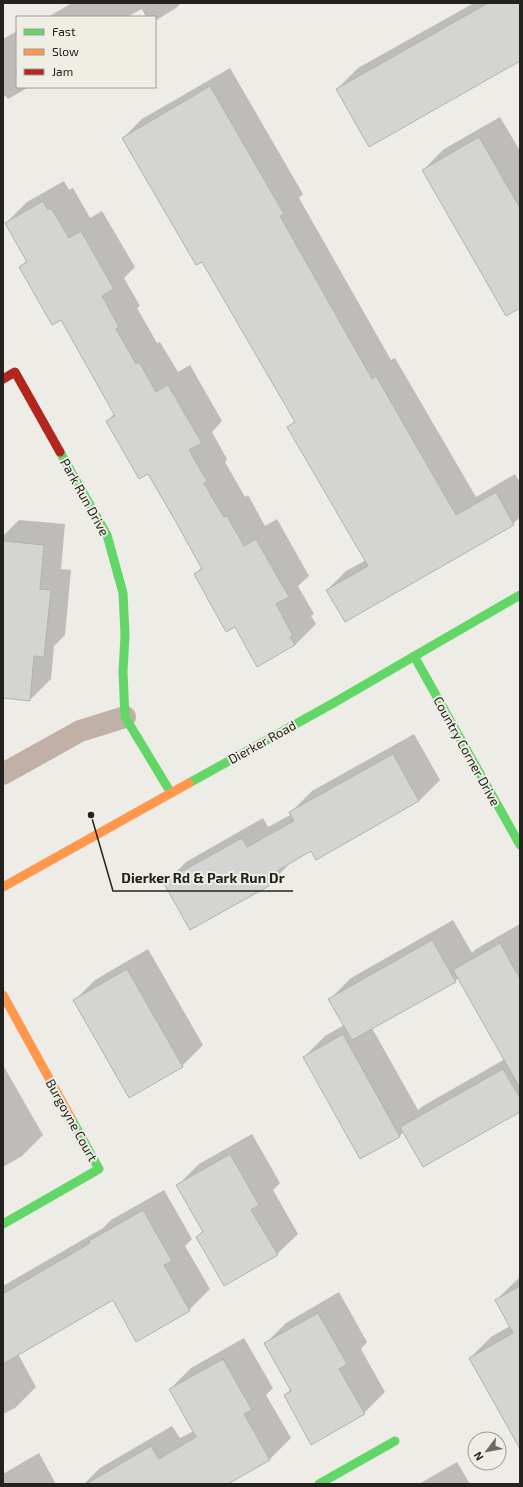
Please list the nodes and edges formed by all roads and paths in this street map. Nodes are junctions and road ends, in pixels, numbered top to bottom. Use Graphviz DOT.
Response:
graph roads {
  1 [pos="3,379"];
  2 [pos="520,595"];
  3 [pos="414,656"];
  4 [pos="125,717"];
  5 [pos="3,774"];
  6 [pos="172,793"];
  7 [pos="520,845"];
  8 [pos="3,887"];
  9 [pos="3,995"];
  10 [pos="3,1224"];
  11 [pos="395,1441"];
  12 [pos="319,1484"];
  1 -- 4 [label="street, Park Run Drive"];
  2 -- 3 [label="street, Dierker Road"];
  3 -- 6 [label="street, Dierker Road"];
  3 -- 7 [label="street, Country Corner Drive"];
  4 -- 5 [label="street"];
  4 -- 6 [label="street"];
  6 -- 8 [label="street, Dierker Road"];
  9 -- 10 [label="street, Burgoyne Court"];
  11 -- 12 [label="street"];
}
